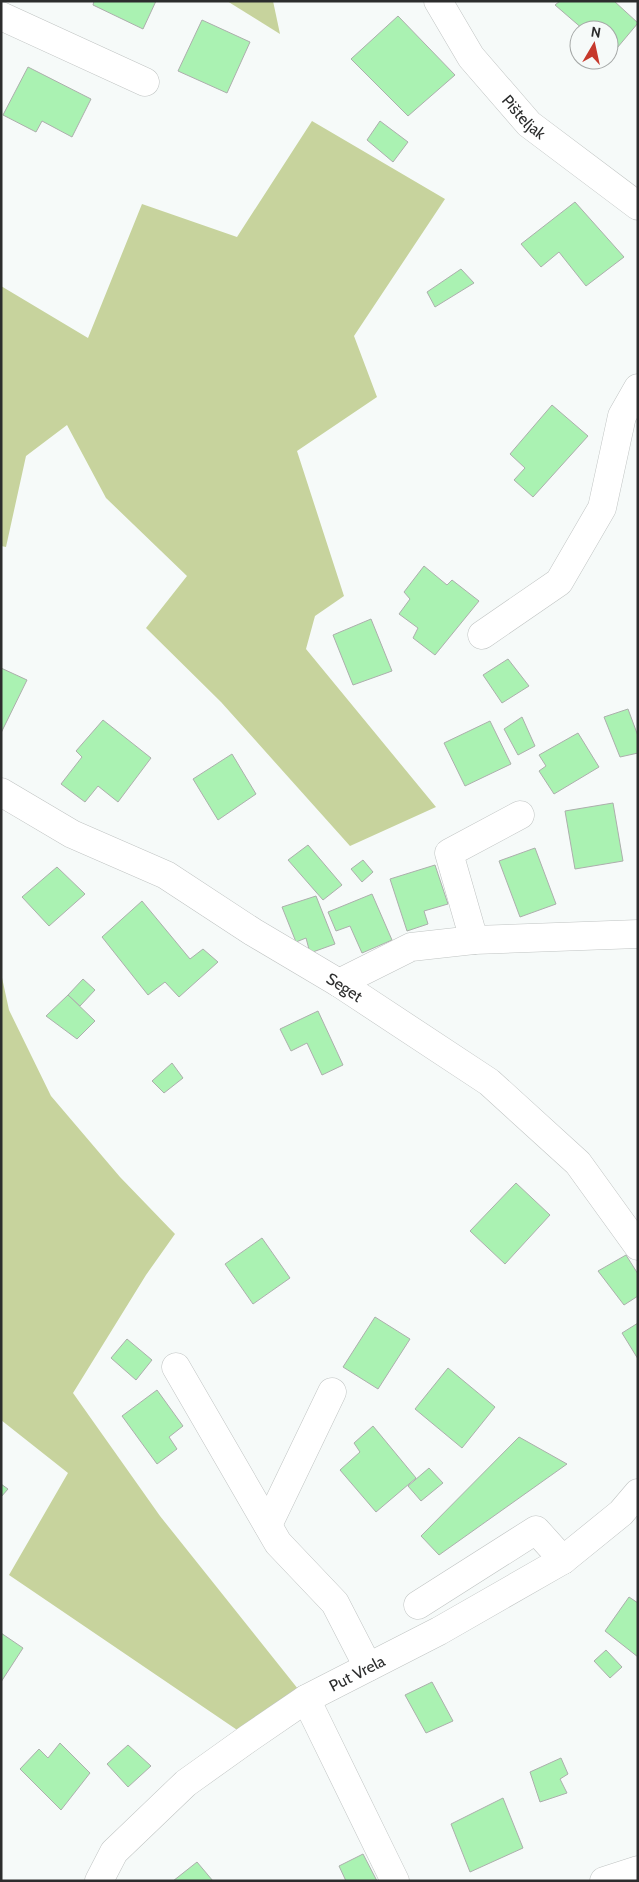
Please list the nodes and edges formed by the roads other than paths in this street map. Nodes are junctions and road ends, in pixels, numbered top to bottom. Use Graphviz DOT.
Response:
graph roads {
  1 [pos="421,1"];
  2 [pos="438,1"];
  3 [pos="1,16"];
  4 [pos="472,57"];
  5 [pos="145,82"];
  6 [pos="638,206"];
  7 [pos="638,388"];
  8 [pos="482,635"];
  9 [pos="1,792"];
  10 [pos="520,815"];
  11 [pos="638,934"];
  12 [pos="474,940"];
  13 [pos="339,983"];
  14 [pos="638,1246"];
  15 [pos="176,1367"];
  16 [pos="332,1392"];
  17 [pos="637,1497"];
  18 [pos="268,1525"];
  19 [pos="563,1560"];
  20 [pos="418,1605"];
  21 [pos="368,1667"];
  22 [pos="306,1699"];
  23 [pos="638,1870"];
  24 [pos="99,1881"];
  25 [pos="395,1881"];
  26 [pos="604,1881"];
  1 -- 4 [label="street"];
  2 -- 4 [label="street, Pišteljak"];
  3 -- 5 [label="street"];
  4 -- 6 [label="street, Pišteljak"];
  7 -- 8 [label="street"];
  9 -- 13 [label="street, Seget"];
  10 -- 12 [label="street"];
  11 -- 12 [label="street"];
  12 -- 13 [label="street"];
  13 -- 14 [label="street, Seget"];
  15 -- 18 [label="street"];
  16 -- 18 [label="street"];
  17 -- 19 [label="street, Put Vrela"];
  18 -- 21 [label="street"];
  19 -- 20 [label="street"];
  19 -- 21 [label="street, Put Vrela"];
  21 -- 22 [label="street, Put Vrela"];
  22 -- 24 [label="street, Put Vrela"];
  22 -- 25 [label="street"];
  23 -- 26 [label="street"];
}
